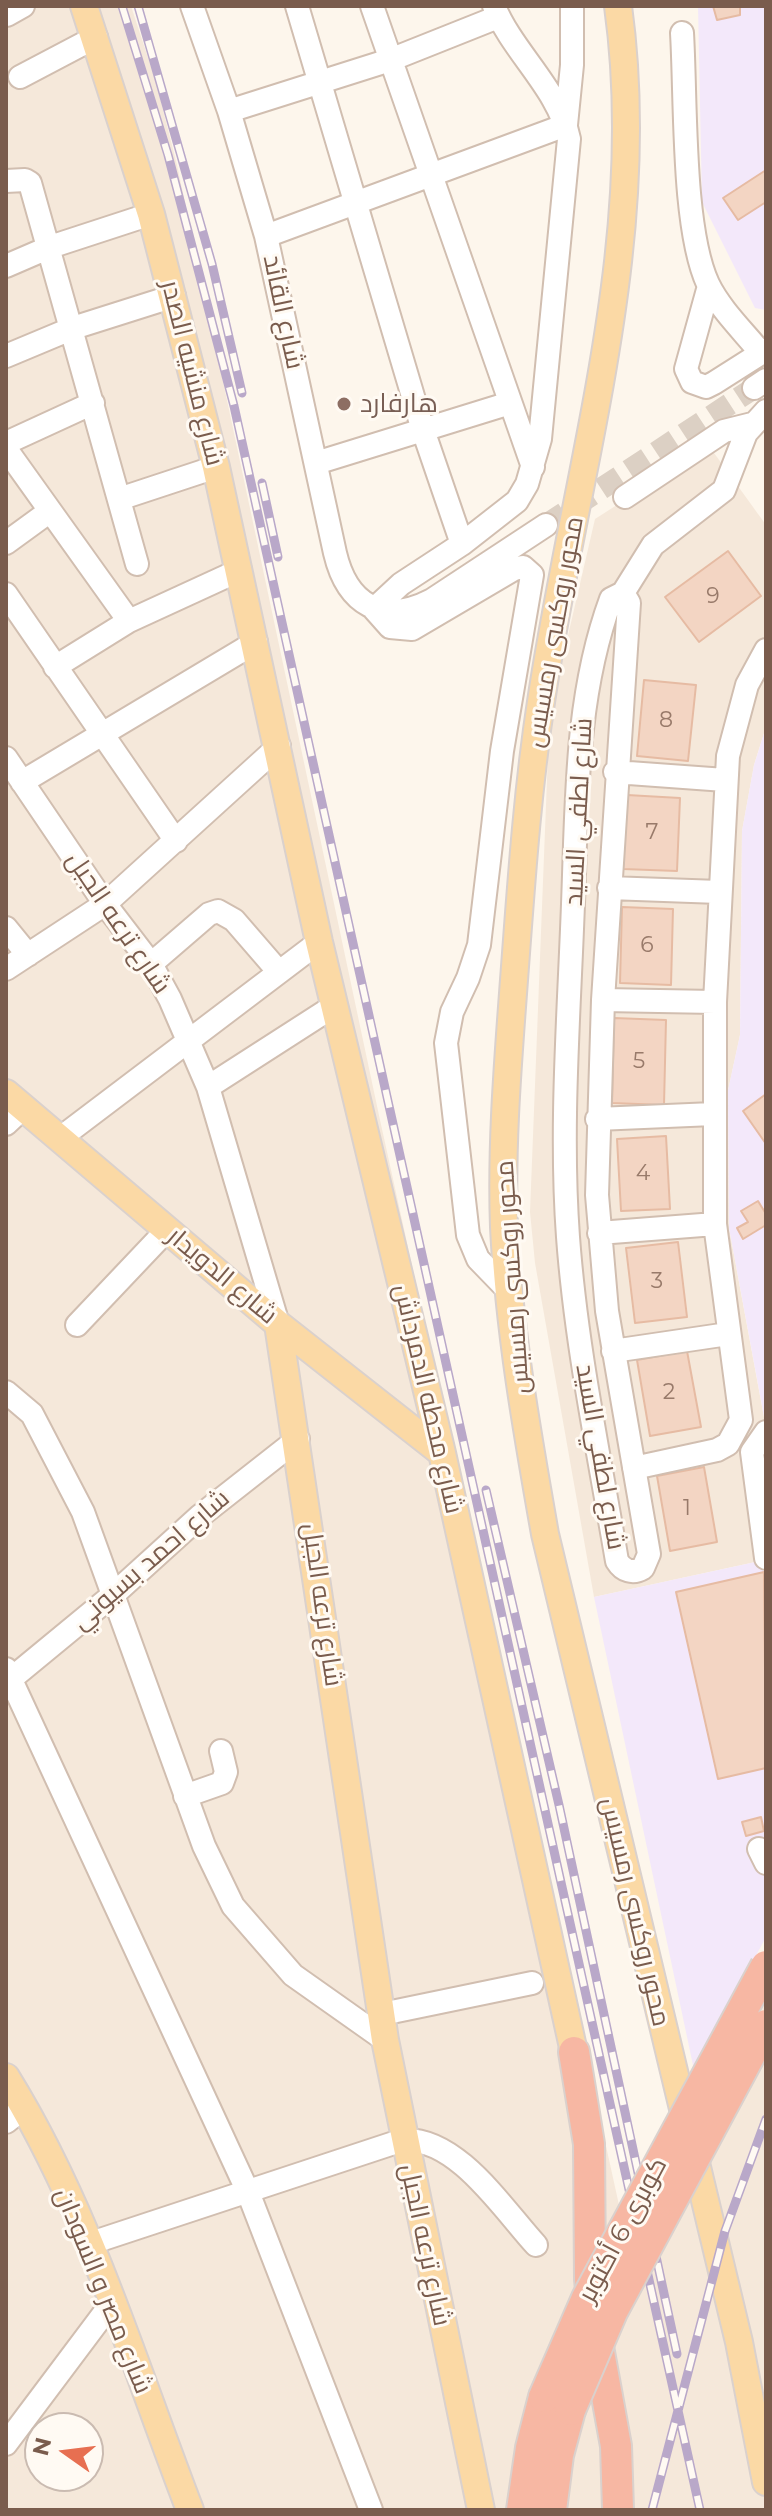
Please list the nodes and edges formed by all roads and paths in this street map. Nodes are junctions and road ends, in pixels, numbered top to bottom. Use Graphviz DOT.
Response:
graph roads {
  1 [pos="84,6"];
  2 [pos="192,6"];
  3 [pos="297,6"];
  4 [pos="372,6"];
  5 [pos="572,6"];
  6 [pos="618,6"];
  7 [pos="496,12"];
  8 [pos="682,33"];
  9 [pos="96,37"];
  10 [pos="390,60"];
  11 [pos="20,77"];
  12 [pos="319,84"];
  13 [pos="229,111"];
  14 [pos="566,125"];
  15 [pos="429,177"];
  16 [pos="8,183"];
  17 [pos="356,204"];
  18 [pos="151,214"];
  19 [pos="266,236"];
  20 [pos="50,247"];
  21 [pos="6,266"];
  22 [pos="709,286"];
  23 [pos="174,296"];
  24 [pos="73,328"];
  25 [pos="763,351"];
  26 [pos="6,356"];
  27 [pos="93,403"];
  28 [pos="510,403"];
  29 [pos="759,417"];
  30 [pos="423,430"];
  31 [pos="6,446"];
  32 [pos="316,463"];
  33 [pos="216,467"];
  34 [pos="533,467"];
  35 [pos="625,497"];
  36 [pos="119,499"];
  37 [pos="50,511"];
  38 [pos="546,525"];
  39 [pos="6,543"];
  40 [pos="462,544"];
  41 [pos="137,564"];
  42 [pos="240,570"];
  43 [pos="623,593"];
  44 [pos="6,594"];
  45 [pos="374,609"];
  46 [pos="129,621"];
  47 [pos="256,642"];
  48 [pos="766,650"];
  49 [pos="55,667"];
  50 [pos="101,734"];
  51 [pos="279,746"];
  52 [pos="6,758"];
  53 [pos="615,772"];
  54 [pos="725,780"];
  55 [pos="22,782"];
  56 [pos="176,841"];
  57 [pos="609,888"];
  58 [pos="719,892"];
  59 [pos="105,904"];
  60 [pos="6,928"];
  61 [pos="319,942"];
  62 [pos="28,955"];
  63 [pos="151,964"];
  64 [pos="6,969"];
  65 [pos="279,972"];
  66 [pos="603,1000"];
  67 [pos="715,1002"];
  68 [pos="334,1006"];
  69 [pos="189,1038"];
  70 [pos="208,1087"];
  71 [pos="12,1109"];
  72 [pos="713,1114"];
  73 [pos="597,1119"];
  74 [pos="59,1139"];
  75 [pos="715,1224"];
  76 [pos="167,1230"];
  77 [pos="599,1233"];
  78 [pos="509,1291"];
  79 [pos="278,1324"];
  80 [pos="77,1325"];
  81 [pos="728,1334"];
  82 [pos="613,1351"];
  83 [pos="6,1392"];
  84 [pos="766,1432"];
  85 [pos="298,1439"];
  86 [pos="442,1453"];
  87 [pos="634,1468"];
  88 [pos="766,1558"];
  89 [pos="114,1594"];
  90 [pos="8,1677"];
  91 [pos="221,1751"];
  92 [pos="185,1796"];
  93 [pos="766,1966"];
  94 [pos="532,1983"];
  95 [pos="766,2025"];
  96 [pos="383,2027"];
  97 [pos="574,2052"];
  98 [pos="6,2077"];
  99 [pos="15,2115"];
  100 [pos="403,2140"];
  101 [pos="248,2192"];
  102 [pos="88,2244"];
  103 [pos="536,2245"];
  104 [pos="111,2304"];
  105 [pos="6,2444"];
  106 [pos="766,2482"];
  107 [pos="190,2510"];
  108 [pos="371,2510"];
  109 [pos="481,2510"];
  110 [pos="522,2510"];
  111 [pos="551,2510"];
  112 [pos="618,2510"];
  1 -- 9 [label="main road, شارع منشيه الصدر"];
  2 -- 13 [label="street, شارع القائد"];
  3 -- 12 [label="street"];
  4 -- 10 [label="street"];
  5 -- 14 [label="street"];
  6 -- 78 [label="main road, محور روكسى رمسيس"];
  7 -- 10 [label="street"];
  7 -- 14 [label="street"];
  8 -- 22 [label="street"];
  9 -- 11 [label="street"];
  9 -- 18 [label="main road, شارع منشيه الصدر"];
  10 -- 12 [label="street"];
  10 -- 15 [label="street"];
  12 -- 13 [label="street"];
  12 -- 17 [label="street"];
  13 -- 19 [label="street, شارع القائد"];
  14 -- 15 [label="street"];
  14 -- 34 [label="street"];
  15 -- 17 [label="street"];
  15 -- 28 [label="street"];
  16 -- 20 [label="street"];
  17 -- 19 [label="street"];
  17 -- 30 [label="street"];
  18 -- 20 [label="street"];
  18 -- 23 [label="main road, شارع منشيه الصدر"];
  19 -- 32 [label="street, شارع القائد"];
  20 -- 21 [label="street"];
  20 -- 24 [label="street"];
  22 -- 25 [label="street"];
  22 -- 25 [label="street"];
  23 -- 24 [label="street"];
  23 -- 33 [label="main road, شارع منشيه الصدر"];
  24 -- 26 [label="street"];
  24 -- 27 [label="street"];
  27 -- 31 [label="street"];
  27 -- 36 [label="street"];
  28 -- 30 [label="street"];
  28 -- 34 [label="street"];
  29 -- 35 [label="street"];
  29 -- 43 [label="street, شارع لطفي السيد"];
  30 -- 32 [label="street"];
  30 -- 40 [label="street"];
  31 -- 37 [label="street"];
  32 -- 45 [label="street, شارع القائد"];
  33 -- 36 [label="street"];
  33 -- 42 [label="main road, شارع منشيه الصدر"];
  34 -- 40 [label="street"];
  36 -- 41 [label="street"];
  37 -- 39 [label="street"];
  37 -- 46 [label="street"];
  38 -- 45 [label="street"];
  40 -- 45 [label="street"];
  42 -- 46 [label="street"];
  42 -- 47 [label="main road, شارع منشيه الصدر"];
  43 -- 53 [label="street, شارع لطفي السيد"];
  43 -- 87 [label="street, شارع لطفي السيد"];
  44 -- 49 [label="street"];
  45 -- 78 [label="street, شارع القائد"];
  46 -- 49 [label="street"];
  47 -- 50 [label="street"];
  47 -- 51 [label="main road, شارع منشيه الصدر"];
  48 -- 54 [label="street"];
  49 -- 50 [label="street"];
  50 -- 55 [label="street"];
  50 -- 56 [label="street"];
  51 -- 56 [label="street"];
  51 -- 61 [label="main road, شارع محطه الدمرداش"];
  52 -- 55 [label="street, شارع ترعه الجبل"];
  53 -- 54 [label="street"];
  53 -- 57 [label="street, شارع لطفي السيد"];
  54 -- 58 [label="street"];
  55 -- 59 [label="street, شارع ترعه الجبل"];
  56 -- 59 [label="street"];
  57 -- 58 [label="street"];
  57 -- 66 [label="street, شارع لطفي السيد"];
  58 -- 67 [label="street"];
  59 -- 62 [label="street"];
  59 -- 63 [label="street, شارع ترعه الجبل"];
  60 -- 62 [label="street"];
  61 -- 65 [label="street"];
  61 -- 68 [label="main road, شارع محطه الدمرداش"];
  62 -- 64 [label="street"];
  63 -- 65 [label="street"];
  63 -- 69 [label="street, شارع ترعه الجبل"];
  65 -- 69 [label="street"];
  66 -- 67 [label="street"];
  66 -- 73 [label="street, شارع لطفي السيد"];
  67 -- 72 [label="street"];
  68 -- 70 [label="street"];
  68 -- 86 [label="main road, شارع محطه الدمرداش"];
  69 -- 70 [label="street, شارع ترعه الجبل"];
  69 -- 74 [label="street"];
  70 -- 79 [label="street, شارع ترعه الجبل"];
  71 -- 74 [label="main road, شارع الدويدار"];
  72 -- 73 [label="street"];
  72 -- 75 [label="street"];
  73 -- 77 [label="street, شارع لطفي السيد"];
  74 -- 76 [label="main road, شارع الدويدار"];
  75 -- 77 [label="street"];
  75 -- 81 [label="street"];
  76 -- 79 [label="main road, شارع الدويدار"];
  76 -- 80 [label="street"];
  77 -- 82 [label="street, شارع لطفي السيد"];
  78 -- 106 [label="main road, محور روكسى رمسيس"];
  79 -- 85 [label="main road, شارع ترعه الجبل"];
  79 -- 86 [label="main road, شارع الدويدار"];
  81 -- 82 [label="street"];
  81 -- 87 [label="street"];
  82 -- 87 [label="street, شارع لطفي السيد"];
  83 -- 89 [label="street"];
  84 -- 88 [label="street"];
  85 -- 89 [label="street, شارع احمد بسيوني"];
  85 -- 96 [label="main road, شارع ترعه الجبل"];
  86 -- 97 [label="main road, شارع محطه الدمرداش"];
  89 -- 90 [label="street, شارع احمد بسيوني"];
  89 -- 92 [label="street"];
  90 -- 101 [label="street"];
  91 -- 92 [label="street"];
  92 -- 96 [label="street"];
  93 -- 110 [label="highway, كوبرى 6 أكتوبر, bridge"];
  94 -- 96 [label="street"];
  95 -- 111 [label="highway, كوبرى 6 أكتوبر, bridge"];
  96 -- 100 [label="main road, شارع ترعه الجبل"];
  97 -- 112 [label="highway, bridge"];
  98 -- 99 [label="main road, شارع مصر و السودان"];
  99 -- 102 [label="main road, شارع مصر و السودان"];
  100 -- 101 [label="street"];
  100 -- 103 [label="street"];
  100 -- 109 [label="main road, شارع ترعه الجبل"];
  101 -- 102 [label="street"];
  101 -- 108 [label="street"];
  102 -- 104 [label="main road, شارع مصر و السودان"];
  104 -- 105 [label="street"];
  104 -- 107 [label="main road, شارع مصر و السودان"];
}
